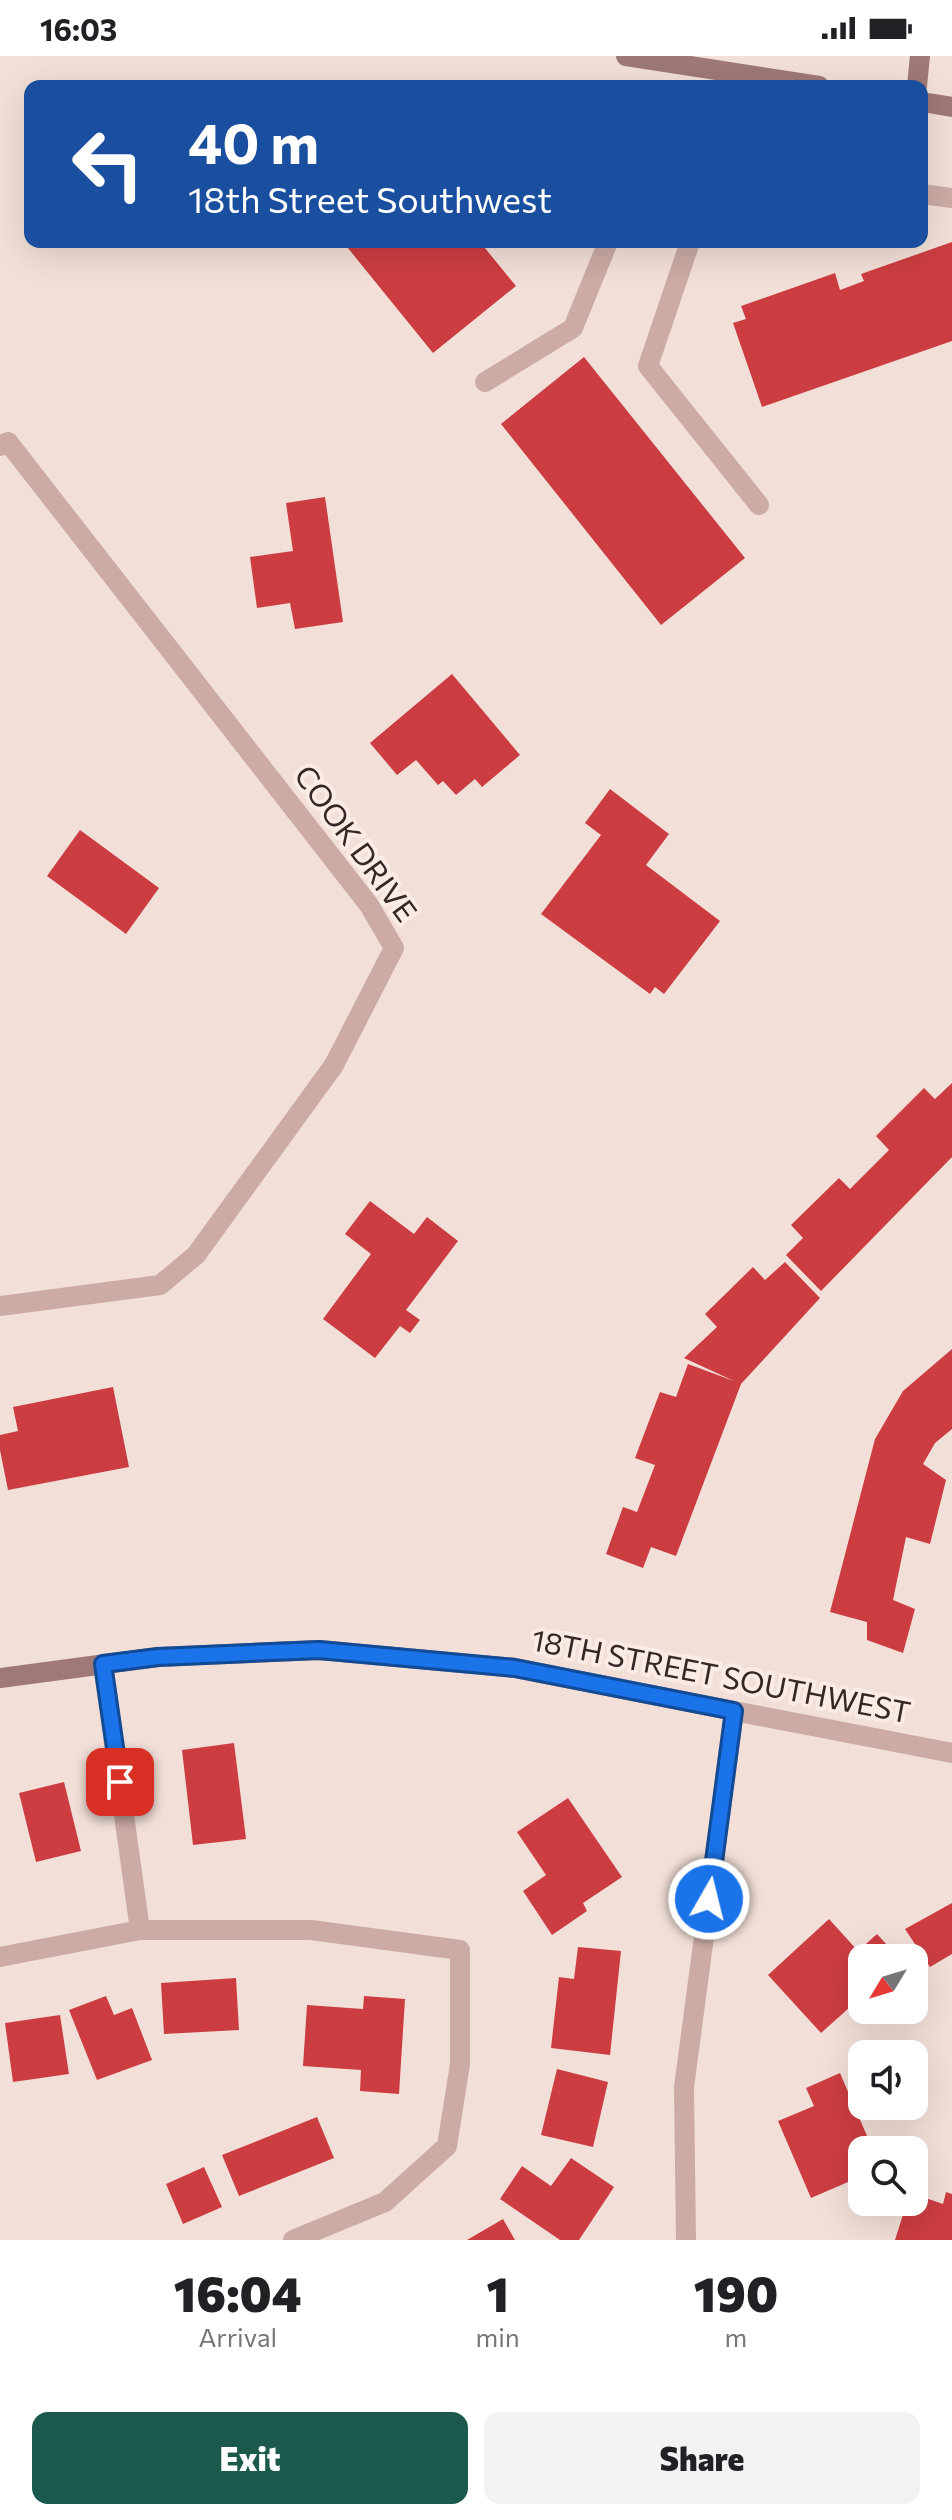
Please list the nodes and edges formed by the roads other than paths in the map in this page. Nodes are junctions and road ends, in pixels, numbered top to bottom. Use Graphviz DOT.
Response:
graph roads {
  1 [pos="626,56"];
  2 [pos="920,56"];
  3 [pos="780,80"];
  4 [pos="918,80"];
  5 [pos="928,103"];
  6 [pos="952,107"];
  7 [pos="928,195"];
  8 [pos="952,198"];
  9 [pos="606,248"];
  10 [pos="688,248"];
  11 [pos="485,382"];
  12 [pos="0,446"];
  13 [pos="759,505"];
  14 [pos="0,1306"];
  15 [pos="103,1664"];
  16 [pos="0,1678"];
  17 [pos="734,1711"];
  18 [pos="952,1753"];
  19 [pos="140,1930"];
  20 [pos="0,1957"];
  21 [pos="293,2240"];
  22 [pos="686,2240"];
  1 -- 3 [label="street"];
  2 -- 4 [label="street"];
  5 -- 6 [label="street"];
  7 -- 8 [label="street"];
  9 -- 11 [label="street"];
  10 -- 13 [label="street"];
  12 -- 14 [label="street, COOK DRIVE"];
  15 -- 16 [label="street, 18TH STREET SOUTHWEST"];
  15 -- 17 [label="street, 18TH STREET SOUTHWEST"];
  15 -- 19 [label="street"];
  17 -- 18 [label="street, 18TH STREET SOUTHWEST"];
  17 -- 22 [label="street"];
  19 -- 20 [label="street"];
  19 -- 21 [label="street"];
}
